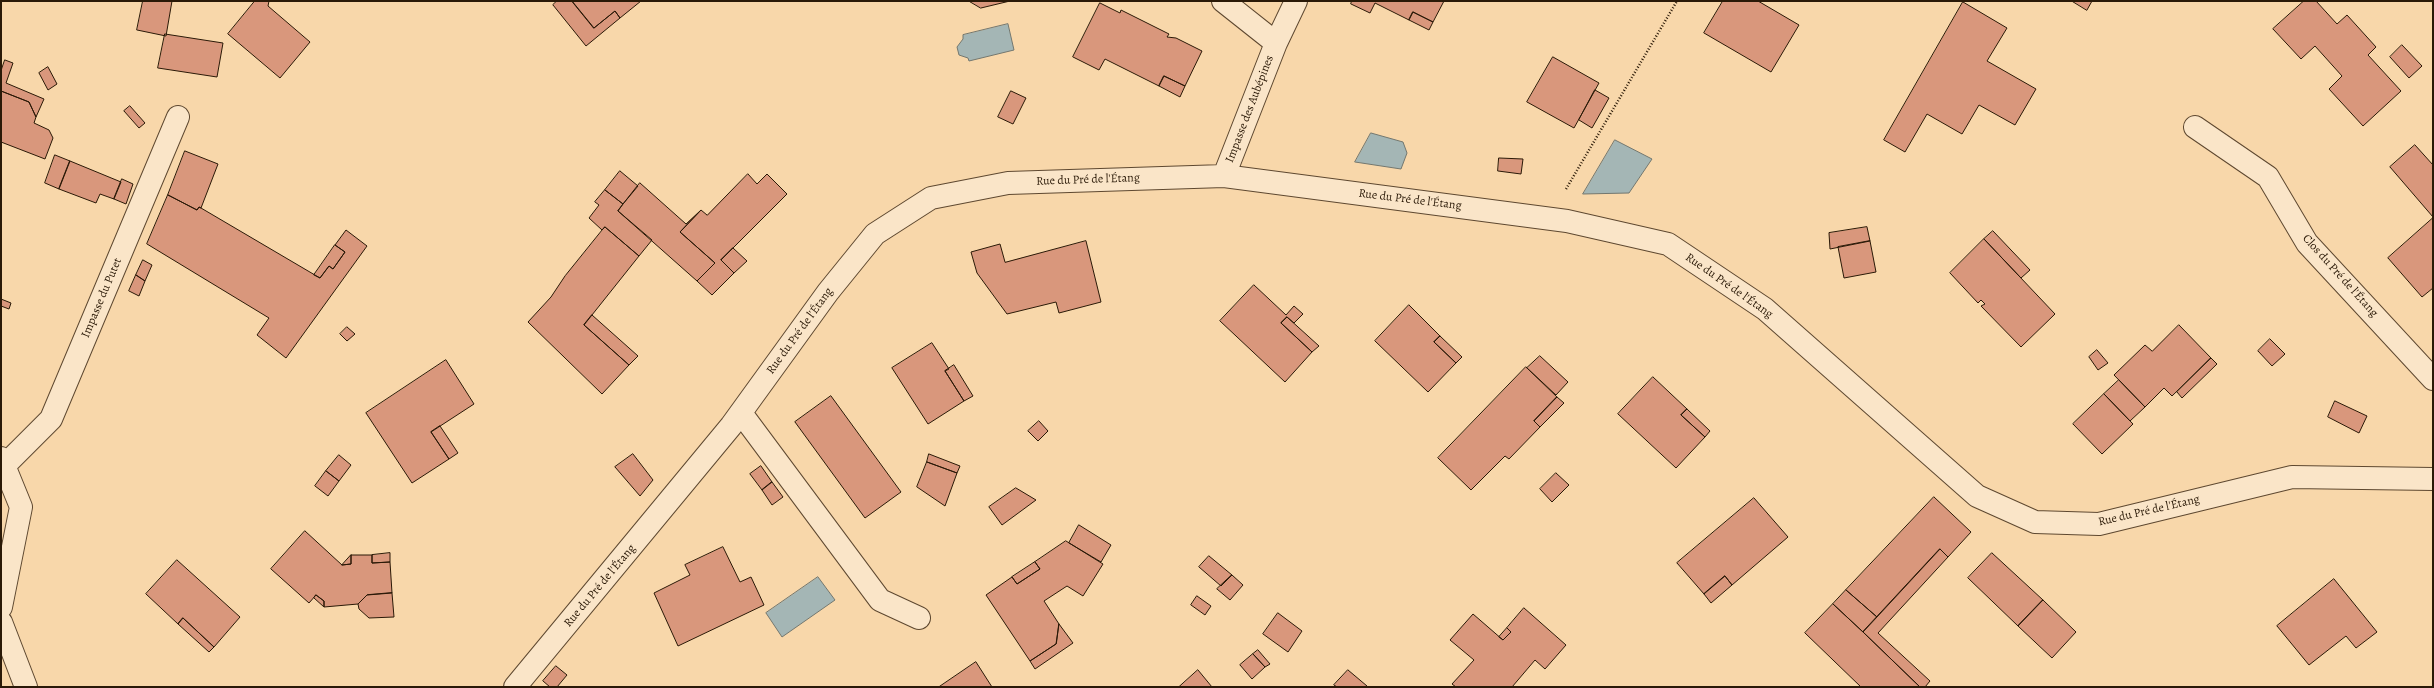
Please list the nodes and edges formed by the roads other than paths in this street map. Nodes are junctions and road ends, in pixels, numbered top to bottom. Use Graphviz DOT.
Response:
graph roads {
  1 [pos="1223,1"];
  2 [pos="1296,1"];
  3 [pos="1276,43"];
  4 [pos="178,117"];
  5 [pos="2195,127"];
  6 [pos="1224,176"];
  7 [pos="2433,379"];
  8 [pos="741,413"];
  9 [pos="3,461"];
  10 [pos="2433,479"];
  11 [pos="1,607"];
  12 [pos="919,618"];
  13 [pos="1,622"];
  14 [pos="26,687"];
  15 [pos="515,687"];
  1 -- 3 [label="street, Impasse des Aubépines"];
  2 -- 3 [label="street, Impasse des Aubépines"];
  3 -- 6 [label="street, Impasse des Aubépines"];
  4 -- 9 [label="street, Impasse du Putet"];
  5 -- 7 [label="street, Clos du Pré de l'Étang"];
  6 -- 8 [label="street, Rue du Pré de l'Étang"];
  6 -- 10 [label="street, Rue du Pré de l'Étang"];
  8 -- 12 [label="street"];
  8 -- 15 [label="street, Rue du Pré de l'Étang"];
  9 -- 11 [label="street"];
  13 -- 14 [label="street"];
}
